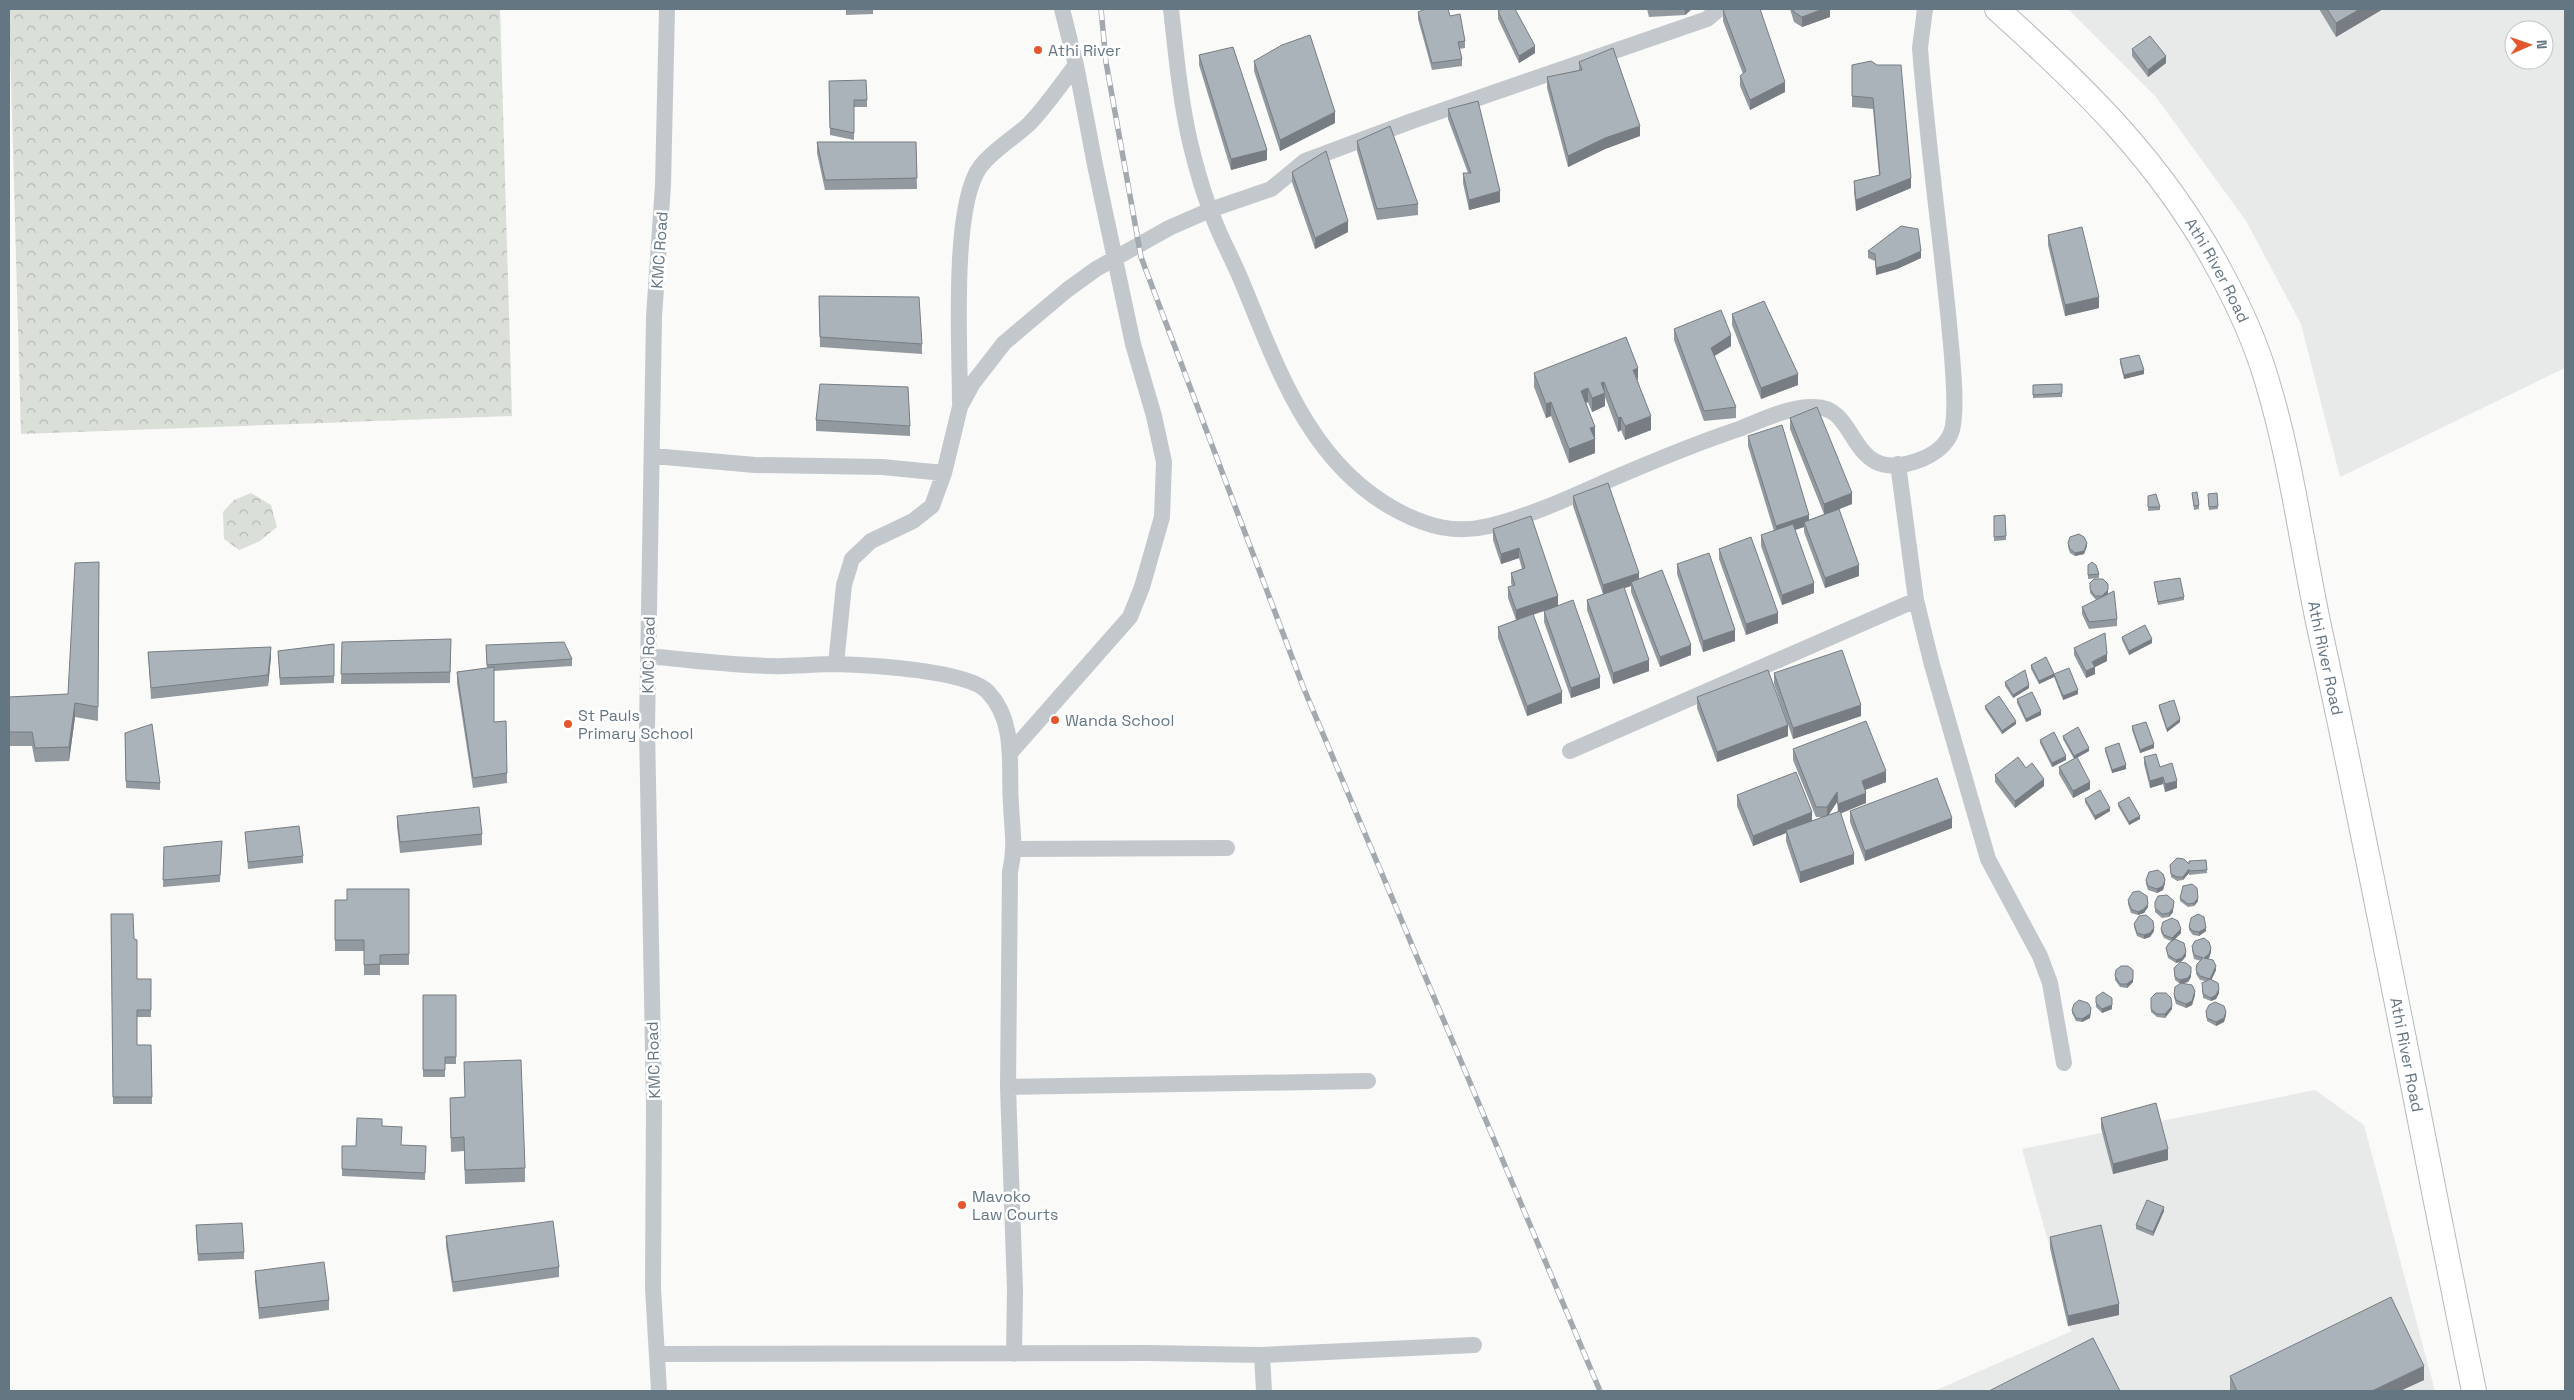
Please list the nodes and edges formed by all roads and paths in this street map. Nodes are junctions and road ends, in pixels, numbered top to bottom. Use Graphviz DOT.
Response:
graph roads {
  1 [pos="667,9"];
  2 [pos="1062,9"];
  3 [pos="1171,9"];
  4 [pos="1719,9"];
  5 [pos="1925,9"];
  6 [pos="1997,9"];
  7 [pos="1076,65"];
  8 [pos="1210,210"];
  9 [pos="1115,258"];
  10 [pos="960,407"];
  11 [pos="653,456"];
  12 [pos="1898,464"];
  13 [pos="944,473"];
  14 [pos="1916,600"];
  15 [pos="648,656"];
  16 [pos="836,664"];
  17 [pos="1570,751"];
  18 [pos="1012,752"];
  19 [pos="1227,848"];
  20 [pos="1015,849"];
  21 [pos="2064,1063"];
  22 [pos="1368,1081"];
  23 [pos="1008,1087"];
  24 [pos="1474,1345"];
  25 [pos="657,1354"];
  26 [pos="1014,1354"];
  27 [pos="1262,1355"];
  28 [pos="659,1391"];
  29 [pos="1264,1391"];
  30 [pos="2474,1391"];
  1 -- 11 [label="street, KMC Road"];
  2 -- 7 [label="street"];
  3 -- 8 [label="street"];
  4 -- 8 [label="street"];
  5 -- 12 [label="street"];
  6 -- 30 [label="main road, Athi River Road"];
  7 -- 9 [label="street"];
  7 -- 10 [label="street"];
  8 -- 9 [label="street"];
  8 -- 12 [label="street"];
  9 -- 10 [label="street"];
  9 -- 18 [label="street"];
  10 -- 13 [label="street"];
  11 -- 13 [label="street"];
  11 -- 15 [label="street, KMC Road"];
  12 -- 14 [label="street"];
  13 -- 16 [label="street"];
  14 -- 17 [label="street"];
  14 -- 21 [label="street"];
  15 -- 16 [label="street"];
  15 -- 25 [label="street, KMC Road"];
  16 -- 18 [label="street"];
  18 -- 20 [label="street"];
  19 -- 20 [label="street"];
  20 -- 23 [label="street"];
  22 -- 23 [label="street"];
  23 -- 26 [label="street"];
  24 -- 27 [label="street"];
  25 -- 26 [label="street"];
  25 -- 28 [label="street, KMC Road"];
  26 -- 27 [label="street"];
  27 -- 29 [label="street"];
}
